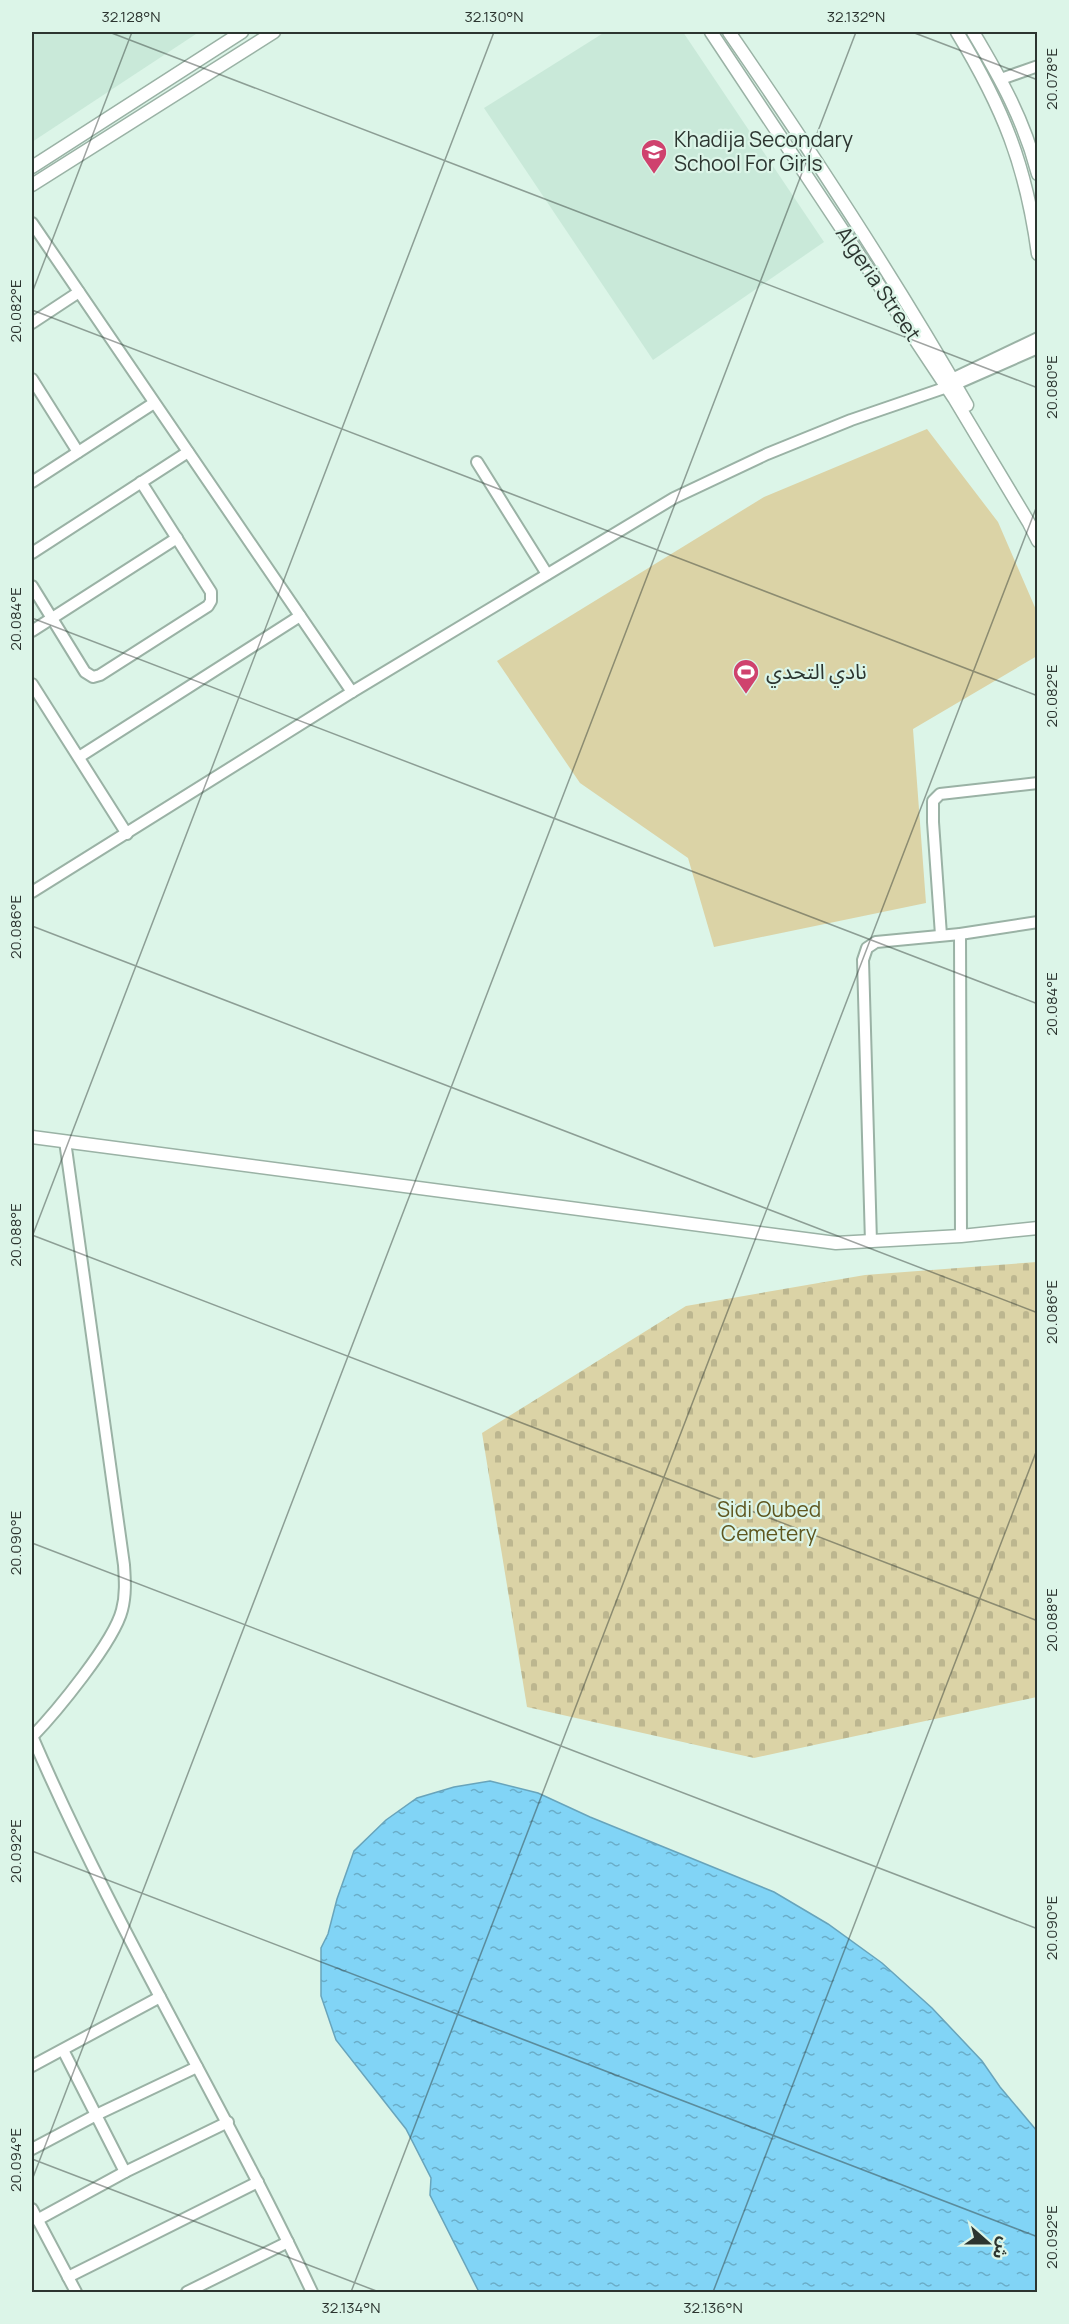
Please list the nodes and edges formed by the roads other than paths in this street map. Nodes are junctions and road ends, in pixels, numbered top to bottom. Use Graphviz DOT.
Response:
graph roads {
  1 [pos="242,32"];
  2 [pos="274,32"];
  3 [pos="711,32"];
  4 [pos="729,32"];
  5 [pos="957,32"];
  6 [pos="973,32"];
  7 [pos="1038,66"];
  8 [pos="1001,79"];
  9 [pos="1036,159"];
  10 [pos="32,167"];
  11 [pos="1038,174"];
  12 [pos="32,185"];
  13 [pos="32,223"];
  14 [pos="1038,254"];
  15 [pos="79,292"];
  16 [pos="32,323"];
  17 [pos="1038,338"];
  18 [pos="1038,348"];
  19 [pos="32,379"];
  20 [pos="950,383"];
  21 [pos="154,403"];
  22 [pos="78,452"];
  23 [pos="188,452"];
  24 [pos="477,462"];
  25 [pos="32,482"];
  26 [pos="141,482"];
  27 [pos="1038,524"];
  28 [pos="177,538"];
  29 [pos="1038,541"];
  30 [pos="32,553"];
  31 [pos="547,574"];
  32 [pos="32,586"];
  33 [pos="300,616"];
  34 [pos="51,618"];
  35 [pos="32,631"];
  36 [pos="32,684"];
  37 [pos="352,692"];
  38 [pos="79,757"];
  39 [pos="1038,783"];
  40 [pos="128,834"];
  41 [pos="32,892"];
  42 [pos="1038,922"];
  43 [pos="960,933"];
  44 [pos="941,935"];
  45 [pos="32,1137"];
  46 [pos="65,1141"];
  47 [pos="1038,1228"];
  48 [pos="961,1236"];
  49 [pos="870,1242"];
  50 [pos="32,1736"];
  51 [pos="160,1997"];
  52 [pos="63,2050"];
  53 [pos="32,2066"];
  54 [pos="197,2067"];
  55 [pos="96,2115"];
  56 [pos="228,2122"];
  57 [pos="32,2149"];
  58 [pos="125,2172"];
  59 [pos="258,2182"];
  60 [pos="32,2209"];
  61 [pos="37,2220"];
  62 [pos="288,2242"];
  63 [pos="68,2277"];
  64 [pos="76,2292"];
  65 [pos="187,2292"];
  66 [pos="312,2292"];
  1 -- 10 [label="main road"];
  2 -- 12 [label="main road"];
  3 -- 20 [label="main road, Algeria Street"];
  4 -- 20 [label="main road, Algeria Street"];
  5 -- 14 [label="main road"];
  6 -- 8 [label="main road"];
  7 -- 8 [label="street"];
  8 -- 9 [label="main road"];
  9 -- 11 [label="main road"];
  13 -- 15 [label="street"];
  15 -- 16 [label="street"];
  15 -- 21 [label="street"];
  17 -- 20 [label="street"];
  18 -- 20 [label="street"];
  19 -- 22 [label="street"];
  20 -- 27 [label="main road, Algeria Street"];
  20 -- 29 [label="main road, Algeria Street"];
  20 -- 31 [label="street"];
  21 -- 22 [label="street"];
  21 -- 23 [label="street"];
  22 -- 25 [label="street"];
  23 -- 26 [label="street"];
  23 -- 33 [label="street"];
  24 -- 31 [label="street"];
  26 -- 28 [label="street"];
  26 -- 30 [label="street"];
  28 -- 34 [label="street"];
  28 -- 34 [label="street"];
  31 -- 37 [label="street"];
  32 -- 34 [label="street"];
  33 -- 37 [label="street"];
  33 -- 38 [label="street"];
  34 -- 35 [label="street"];
  36 -- 38 [label="street"];
  37 -- 40 [label="street"];
  38 -- 40 [label="street"];
  39 -- 44 [label="street"];
  40 -- 41 [label="street"];
  42 -- 43 [label="street"];
  43 -- 44 [label="street"];
  43 -- 48 [label="street"];
  44 -- 49 [label="street"];
  45 -- 46 [label="main road"];
  46 -- 49 [label="main road"];
  46 -- 50 [label="street"];
  47 -- 48 [label="main road"];
  48 -- 49 [label="main road"];
  50 -- 51 [label="street"];
  51 -- 52 [label="street"];
  51 -- 54 [label="street"];
  52 -- 53 [label="street"];
  52 -- 55 [label="street"];
  54 -- 55 [label="street"];
  54 -- 56 [label="street"];
  55 -- 57 [label="street"];
  55 -- 58 [label="street"];
  56 -- 58 [label="street"];
  56 -- 59 [label="street"];
  58 -- 61 [label="street"];
  59 -- 62 [label="street"];
  59 -- 63 [label="street"];
  60 -- 61 [label="street"];
  61 -- 63 [label="street"];
  62 -- 65 [label="street"];
  62 -- 66 [label="street"];
  63 -- 64 [label="street"];
}
